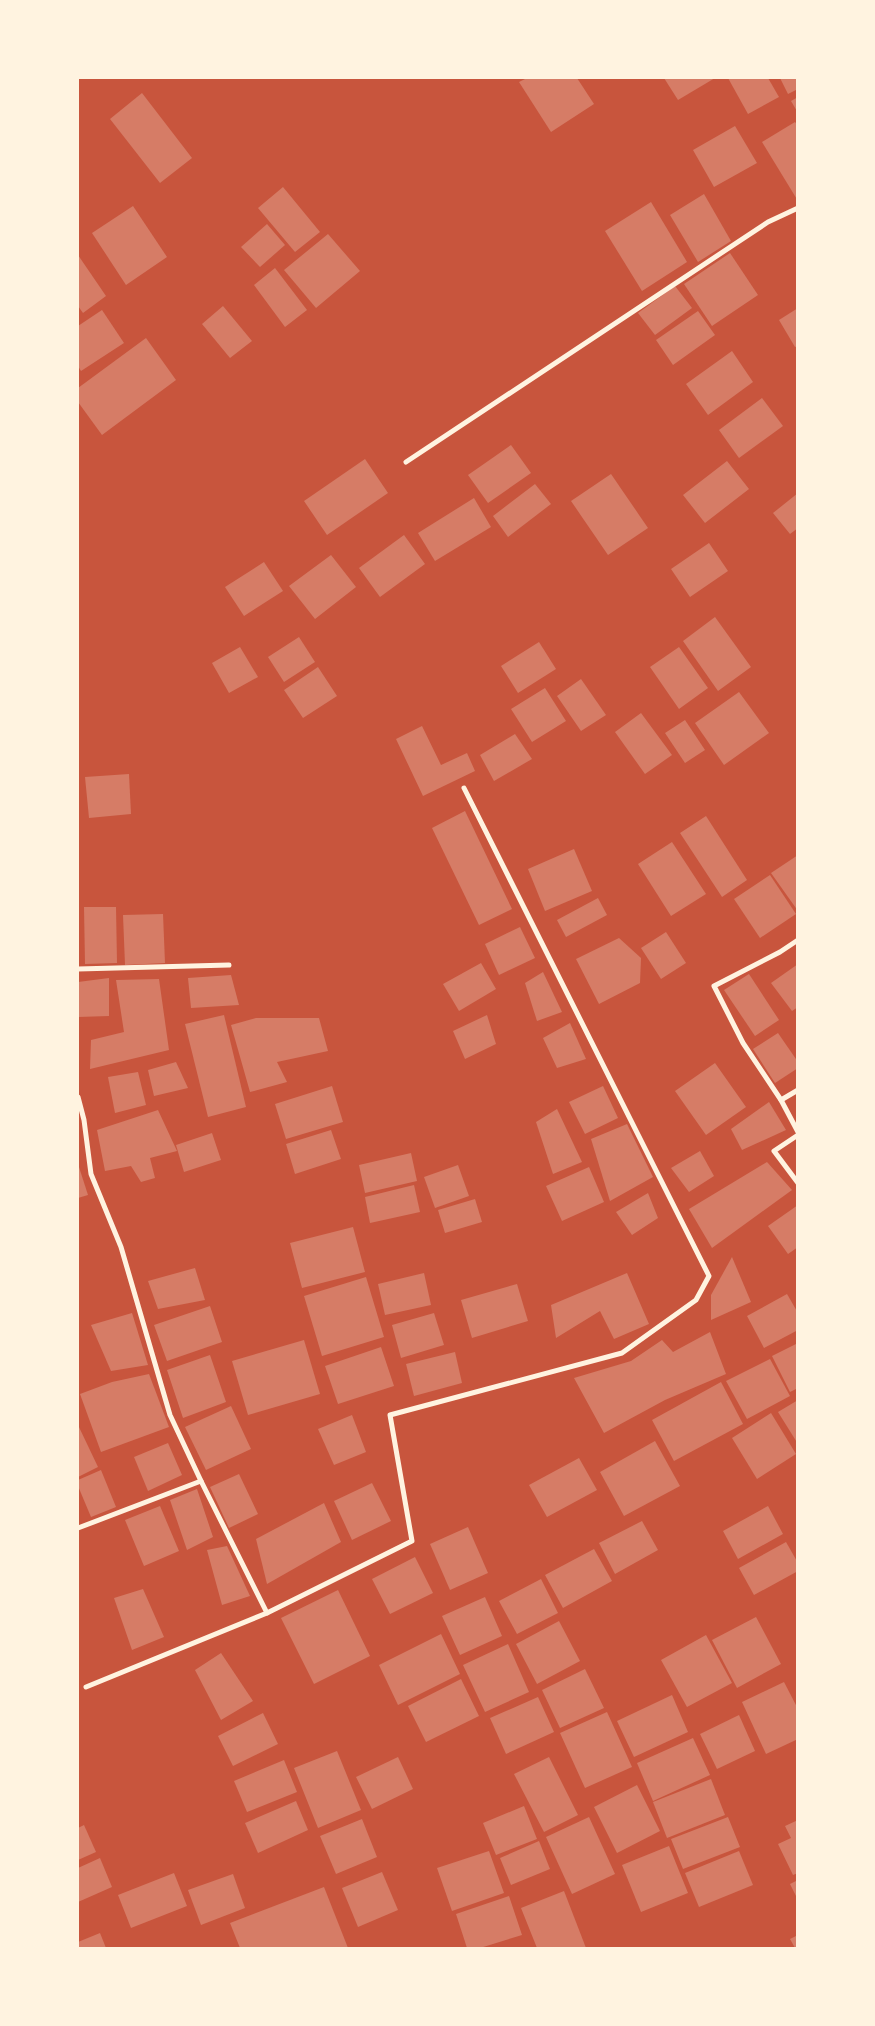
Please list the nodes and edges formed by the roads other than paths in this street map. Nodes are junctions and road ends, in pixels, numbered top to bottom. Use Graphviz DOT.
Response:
graph roads {
  1 [pos="798,208"];
  2 [pos="406,462"];
  3 [pos="464,788"];
  4 [pos="798,940"];
  5 [pos="229,965"];
  6 [pos="78,968"];
  7 [pos="798,1090"];
  8 [pos="78,1097"];
  9 [pos="782,1100"];
  10 [pos="798,1133"];
  11 [pos="798,1183"];
  12 [pos="201,1481"];
  13 [pos="78,1528"];
  14 [pos="267,1613"];
  15 [pos="86,1687"];
  1 -- 2 [label="street"];
  3 -- 14 [label="street"];
  4 -- 9 [label="street"];
  5 -- 6 [label="street"];
  7 -- 9 [label="street"];
  8 -- 12 [label="street"];
  9 -- 10 [label="street"];
  10 -- 11 [label="street"];
  12 -- 13 [label="street"];
  12 -- 14 [label="street"];
  14 -- 15 [label="street"];
}
